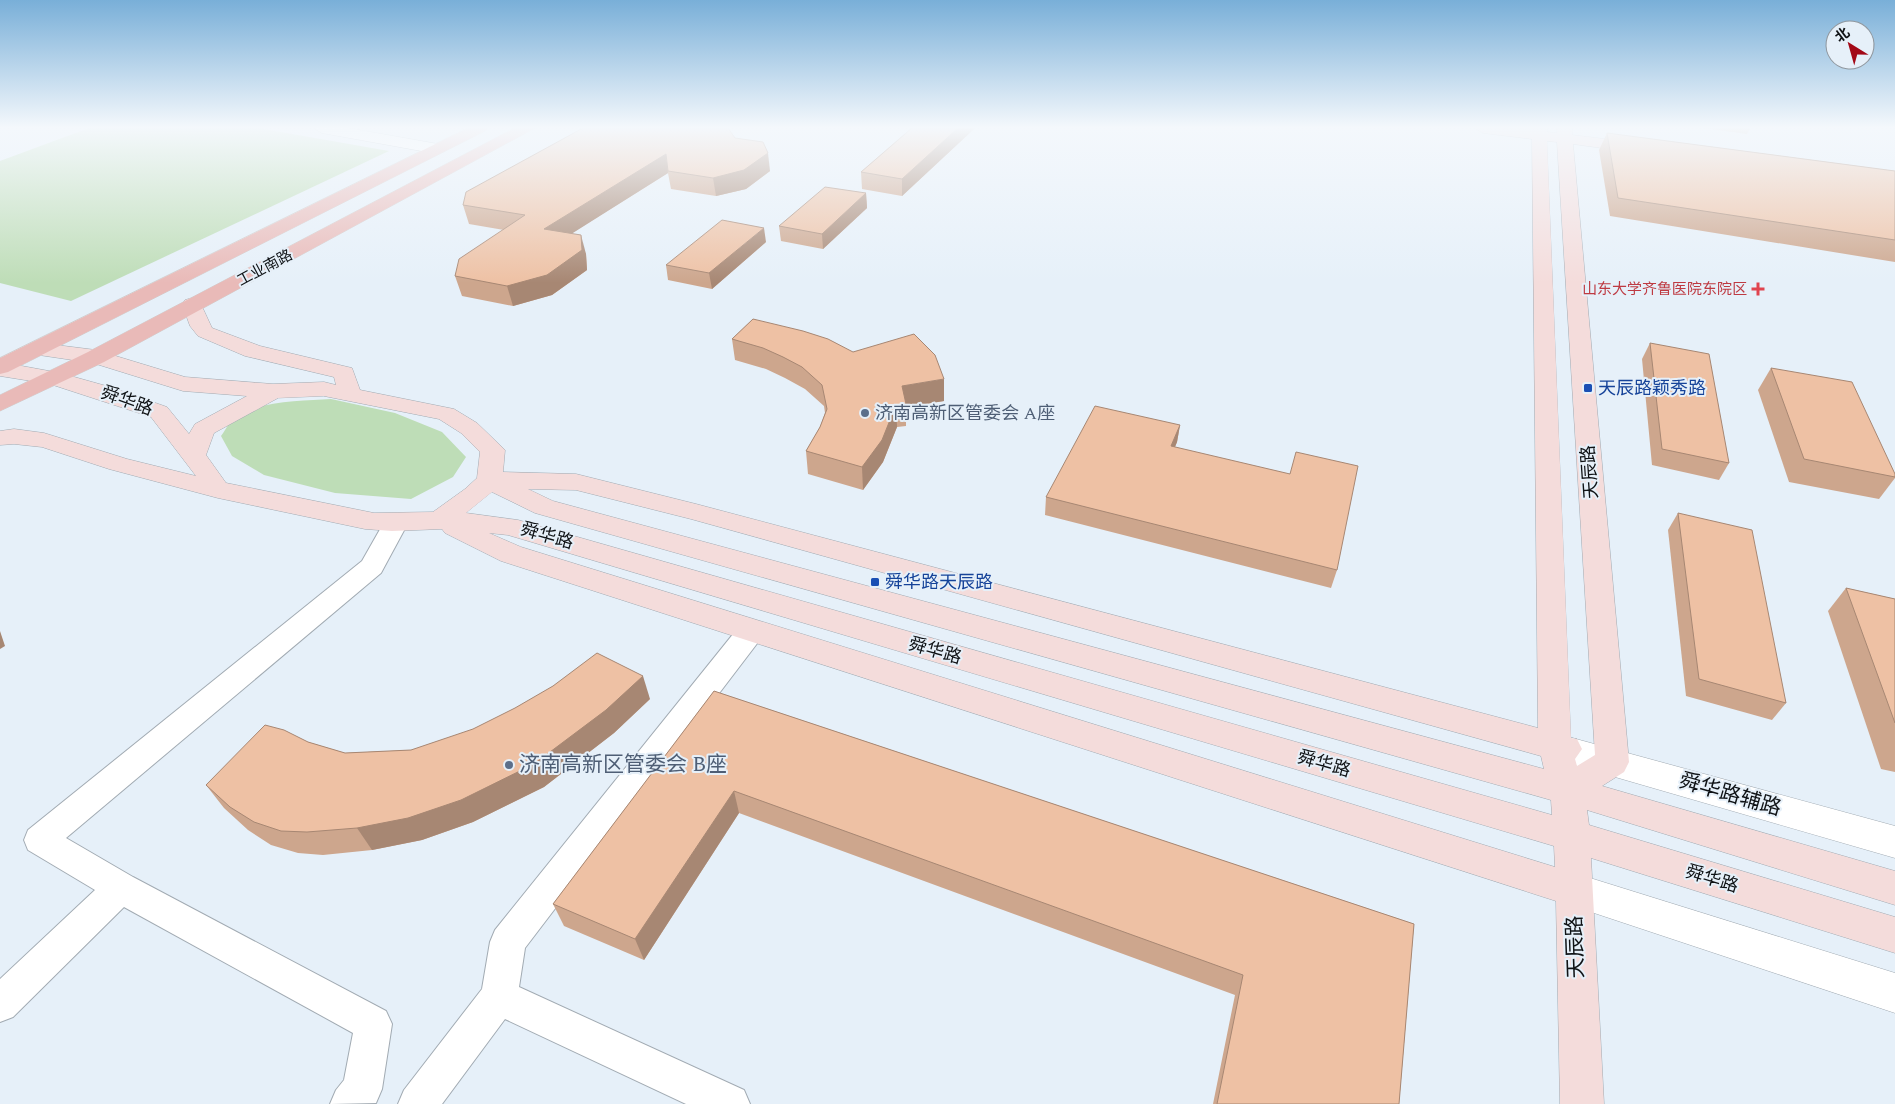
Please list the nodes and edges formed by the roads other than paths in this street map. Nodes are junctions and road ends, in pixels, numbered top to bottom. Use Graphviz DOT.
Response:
graph roads {
  1 [pos="377,180"];
  2 [pos="430,180"];
  3 [pos="1553,180"];
  4 [pos="1557,180"];
  5 [pos="192,304"];
  6 [pos="40,348"];
  7 [pos="96,357"];
  8 [pos="0,368"];
  9 [pos="52,378"];
  10 [pos="273,391"];
  11 [pos="350,394"];
  12 [pos="0,404"];
  13 [pos="0,438"];
  14 [pos="194,455"];
  15 [pos="489,480"];
  16 [pos="218,490"];
  17 [pos="439,520"];
  18 [pos="396,523"];
  19 [pos="752,630"];
  20 [pos="1560,748"];
  21 [pos="1612,762"];
  22 [pos="1567,790"];
  23 [pos="1572,836"];
  24 [pos="1895,842"];
  25 [pos="122,888"];
  26 [pos="1895,888"];
  27 [pos="1574,890"];
  28 [pos="1895,935"];
  29 [pos="1895,993"];
  30 [pos="499,997"];
  31 [pos="0,1004"];
  32 [pos="350,1104"];
  33 [pos="418,1104"];
  34 [pos="730,1104"];
  35 [pos="1582,1104"];
  1 -- 6 [label="main road, 工业南路"];
  2 -- 5 [label="main road, 工业南路"];
  3 -- 20 [label="main road, 天辰路"];
  4 -- 21 [label="main road, 天辰路"];
  5 -- 7 [label="main road, 工业南路"];
  5 -- 11 [label="main road"];
  6 -- 7 [label="main road, 舜华路"];
  6 -- 8 [label="main road, 工业南路"];
  7 -- 9 [label="main road, 工业南路"];
  7 -- 10 [label="main road, 舜华路"];
  8 -- 9 [label="main road, 舜华路"];
  9 -- 12 [label="main road, 工业南路"];
  9 -- 14 [label="main road, 舜华路"];
  10 -- 11 [label="main road, 舜华路"];
  10 -- 14 [label="main road"];
  11 -- 15 [label="main road, 舜华路"];
  13 -- 16 [label="main road"];
  14 -- 16 [label="main road, 舜华路"];
  15 -- 17 [label="main road"];
  15 -- 20 [label="main road"];
  15 -- 22 [label="main road, 舜华路"];
  16 -- 18 [label="main road, 舜华路"];
  17 -- 18 [label="main road, 舜华路"];
  17 -- 19 [label="main road"];
  17 -- 23 [label="main road, 舜华路"];
  18 -- 25 [label="street"];
  19 -- 27 [label="main road"];
  19 -- 30 [label="street"];
  20 -- 21 [label="street, 舜华路辅路"];
  20 -- 22 [label="main road, 天辰路"];
  21 -- 22 [label="main road"];
  21 -- 24 [label="street, 舜华路辅路"];
  22 -- 23 [label="main road, 天辰路"];
  22 -- 26 [label="main road, 舜华路"];
  23 -- 27 [label="main road, 天辰路"];
  23 -- 28 [label="main road, 舜华路"];
  25 -- 31 [label="street"];
  25 -- 32 [label="street"];
  27 -- 29 [label="street"];
  27 -- 35 [label="main road, 天辰路"];
  30 -- 33 [label="street"];
  30 -- 34 [label="street"];
}
